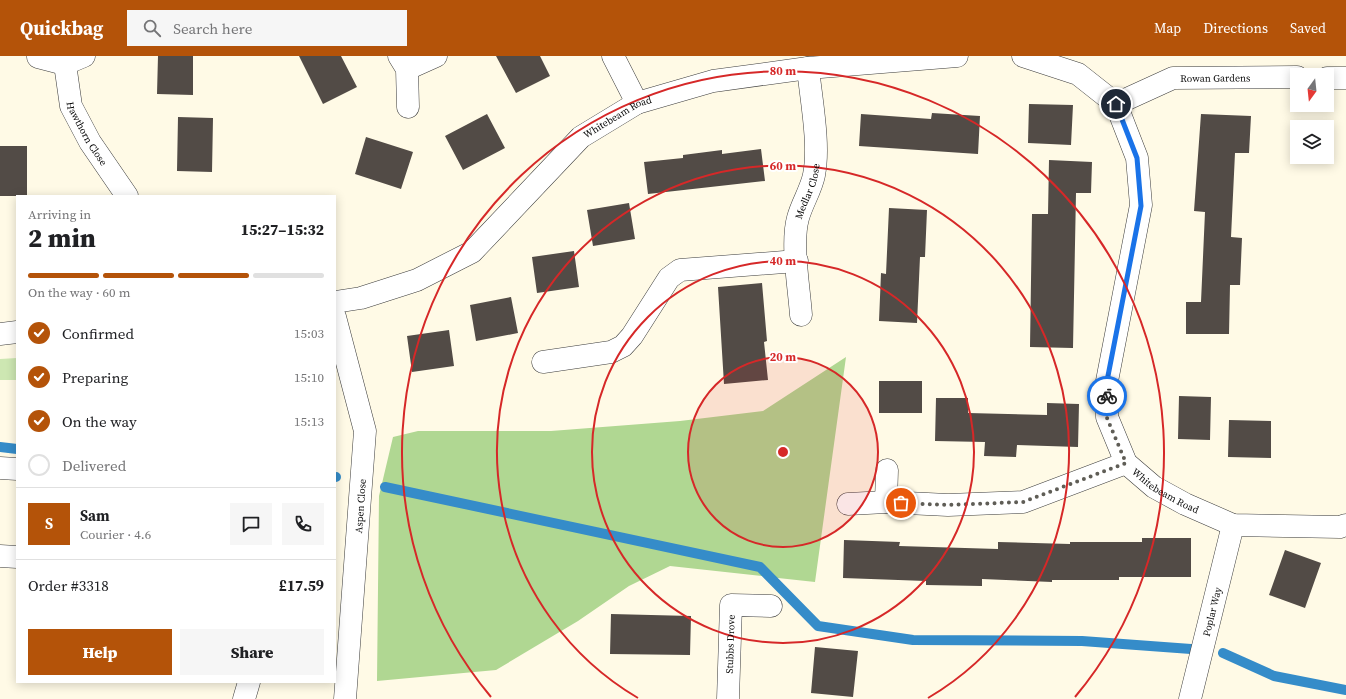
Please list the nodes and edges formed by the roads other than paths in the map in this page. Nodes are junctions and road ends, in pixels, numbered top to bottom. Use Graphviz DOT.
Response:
graph roads {
  1 [pos="38,56"];
  2 [pos="436,56"];
  3 [pos="613,56"];
  4 [pos="957,56"];
  5 [pos="1023,56"];
  6 [pos="75,60"];
  7 [pos="403,62"];
  8 [pos="808,68"];
  9 [pos="1290,77"];
  10 [pos="1334,78"];
  11 [pos="1346,78"];
  12 [pos="637,103"];
  13 [pos="1116,104"];
  14 [pos="408,107"];
  15 [pos="126,195"];
  16 [pos="797,261"];
  17 [pos="336,302"];
  18 [pos="801,315"];
  19 [pos="336,321"];
  20 [pos="16,332"];
  21 [pos="0,334"];
  22 [pos="543,362"];
  23 [pos="1126,463"];
  24 [pos="0,468"];
  25 [pos="16,469"];
  26 [pos="887,470"];
  27 [pos="886,502"];
  28 [pos="848,504"];
  29 [pos="1233,525"];
  30 [pos="1346,525"];
  31 [pos="0,556"];
  32 [pos="16,557"];
  33 [pos="771,606"];
  34 [pos="249,683"];
  35 [pos="244,699"];
  36 [pos="345,699"];
  37 [pos="728,699"];
  38 [pos="1190,699"];
  1 -- 6 [label="street, Hawthorn Close"];
  2 -- 7 [label="street"];
  3 -- 12 [label="street"];
  4 -- 8 [label="street, Whitebeam Road"];
  5 -- 13 [label="street"];
  6 -- 15 [label="street, Hawthorn Close"];
  7 -- 14 [label="street"];
  8 -- 12 [label="street, Whitebeam Road"];
  8 -- 16 [label="street, Medlar Close"];
  9 -- 13 [label="street, Rowan Gardens"];
  10 -- 11 [label="street"];
  12 -- 17 [label="street, Whitebeam Road"];
  13 -- 23 [label="street, Whitebeam Road"];
  16 -- 18 [label="street, Medlar Close"];
  16 -- 22 [label="street"];
  19 -- 36 [label="street, Aspen Close"];
  20 -- 21 [label="street"];
  23 -- 27 [label="street"];
  23 -- 29 [label="street, Whitebeam Road"];
  24 -- 25 [label="street"];
  26 -- 27 [label="street"];
  27 -- 28 [label="street"];
  29 -- 30 [label="street, Whitebeam Road"];
  29 -- 38 [label="street, Poplar Way"];
  31 -- 32 [label="street"];
  33 -- 37 [label="street, Stubbs Drove"];
  34 -- 35 [label="street"];
}
